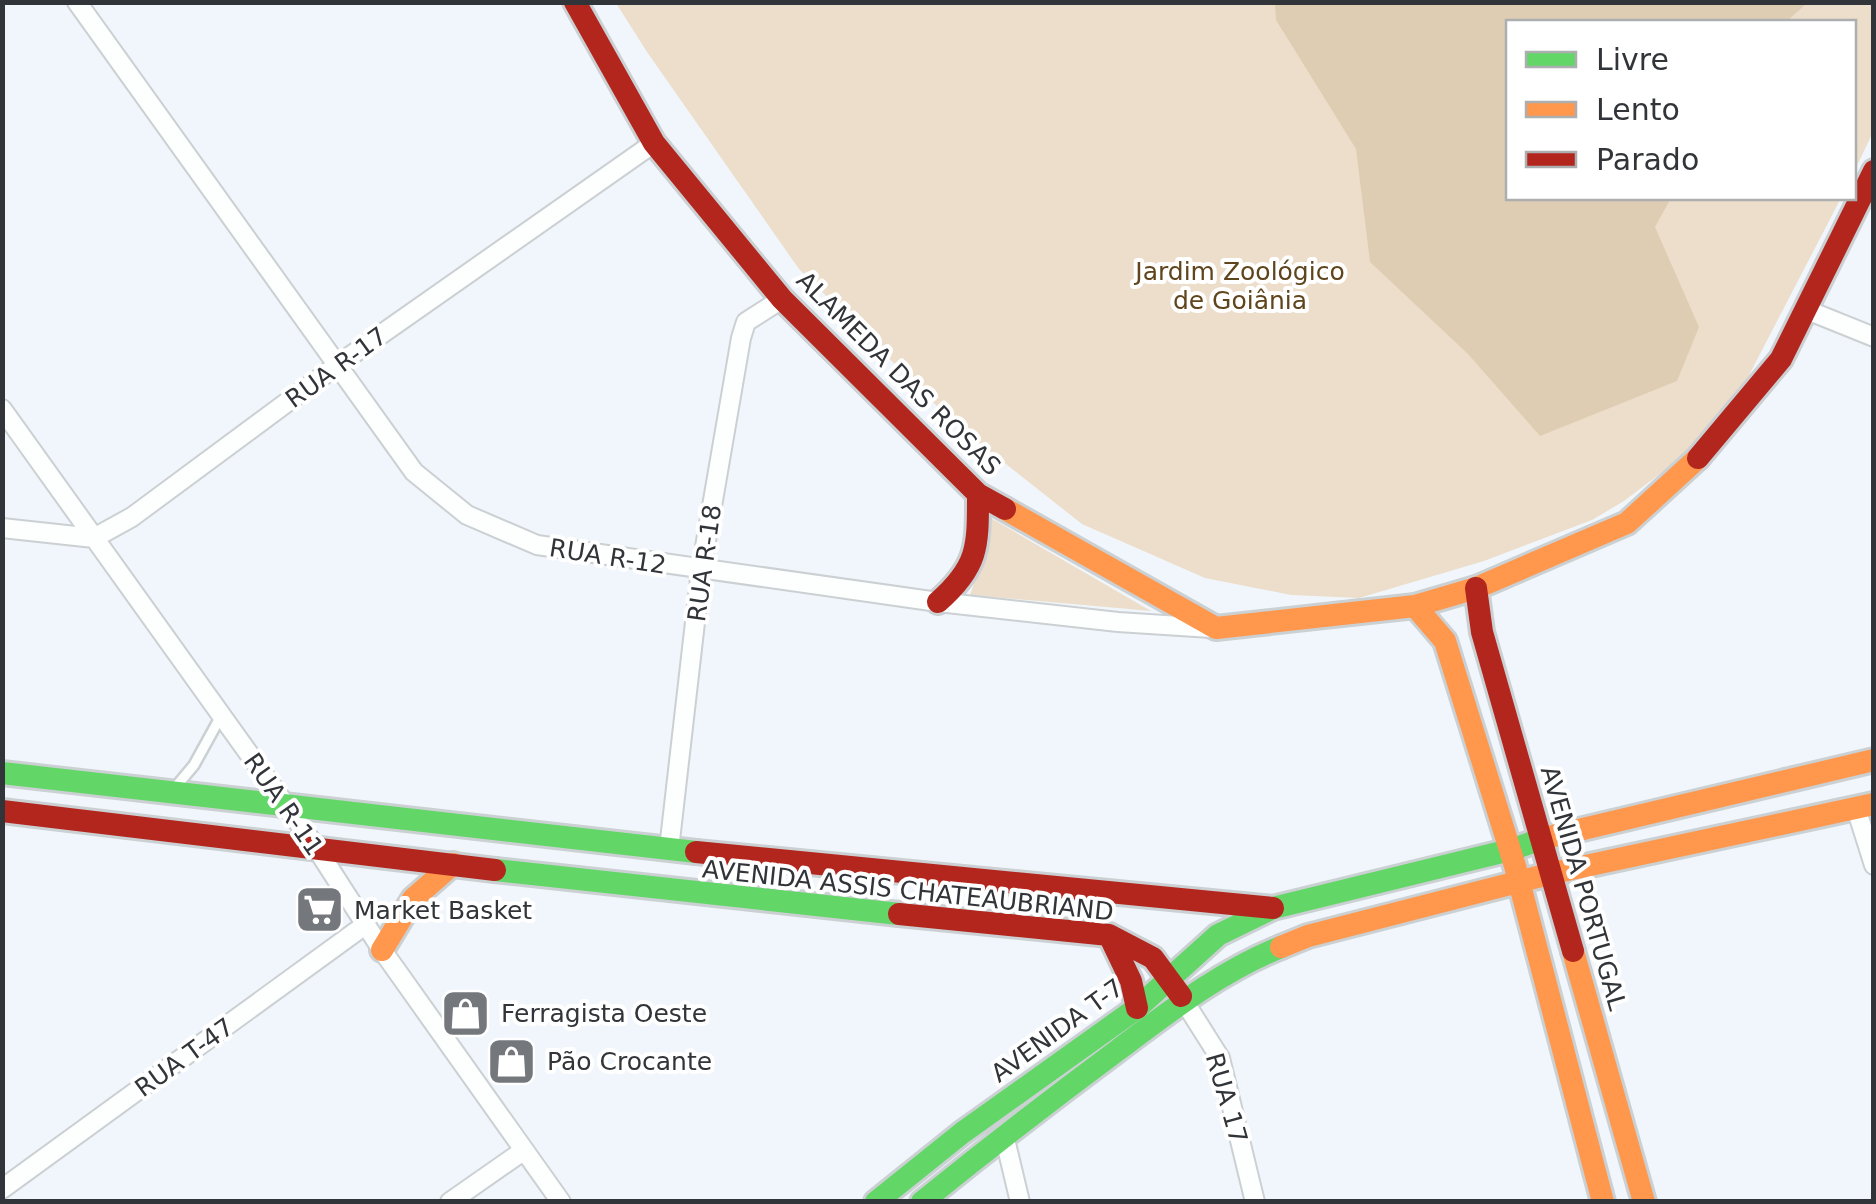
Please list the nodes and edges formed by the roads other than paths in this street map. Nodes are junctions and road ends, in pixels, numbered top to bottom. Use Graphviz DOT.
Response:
graph roads {
  1 [pos="78,2"];
  2 [pos="575,2"];
  3 [pos="654,143"];
  4 [pos="1874,171"];
  5 [pos="782,299"];
  6 [pos="1807,310"];
  7 [pos="1874,337"];
  8 [pos="336,366"];
  9 [pos="2,409"];
  10 [pos="978,494"];
  11 [pos="2,528"];
  12 [pos="94,538"];
  13 [pos="701,570"];
  14 [pos="1476,588"];
  15 [pos="938,602"];
  16 [pos="1415,606"];
  17 [pos="1216,628"];
  18 [pos="1482,632"];
  19 [pos="1445,640"];
  20 [pos="221,716"];
  21 [pos="1874,760"];
  22 [pos="2,773"];
  23 [pos="170,793"];
  24 [pos="286,806"];
  25 [pos="1864,806"];
  26 [pos="2,812"];
  27 [pos="1541,839"];
  28 [pos="315,846"];
  29 [pos="669,849"];
  30 [pos="1510,850"];
  31 [pos="454,864"];
  32 [pos="1874,865"];
  33 [pos="1553,873"];
  34 [pos="1519,884"];
  35 [pos="1273,908"];
  36 [pos="365,925"];
  37 [pos="1108,934"];
  38 [pos="382,950"];
  39 [pos="1168,979"];
  40 [pos="1184,1001"];
  41 [pos="1137,1008"];
  42 [pos="1004,1135"];
  43 [pos="522,1151"];
  44 [pos="2,1190"];
  45 [pos="450,1202"];
  46 [pos="560,1202"];
  47 [pos="876,1202"];
  48 [pos="922,1202"];
  49 [pos="1020,1202"];
  50 [pos="1255,1202"];
  51 [pos="1603,1202"];
  52 [pos="1644,1202"];
  1 -- 8 [label="street, RUA R-12"];
  2 -- 3 [label="main road, ALAMEDA DAS ROSAS"];
  3 -- 5 [label="main road, ALAMEDA DAS ROSAS"];
  3 -- 8 [label="street, RUA R-17"];
  4 -- 6 [label="main road"];
  5 -- 10 [label="main road, ALAMEDA DAS ROSAS"];
  5 -- 13 [label="street, RUA R-18"];
  6 -- 7 [label="street"];
  6 -- 14 [label="main road"];
  8 -- 12 [label="street, RUA R-17"];
  8 -- 13 [label="street, RUA R-12"];
  9 -- 12 [label="street, RUA R-11"];
  10 -- 15 [label="main road"];
  10 -- 17 [label="main road, ALAMEDA DAS ROSAS"];
  11 -- 12 [label="street"];
  12 -- 20 [label="street, RUA R-11"];
  13 -- 15 [label="street, RUA R-12"];
  13 -- 29 [label="street, RUA R-18"];
  14 -- 16 [label="main road"];
  14 -- 18 [label="main road, AVENIDA PORTUGAL"];
  15 -- 17 [label="street, RUA R-12"];
  16 -- 17 [label="main road"];
  16 -- 19 [label="main road"];
  18 -- 19 [label="main road"];
  18 -- 27 [label="main road, AVENIDA PORTUGAL"];
  19 -- 30 [label="main road"];
  20 -- 23 [label="lane"];
  20 -- 24 [label="street, RUA R-11"];
  21 -- 27 [label="main road, AVENIDA ASSIS CHATEAUBRIAND"];
  22 -- 23 [label="main road, AVENIDA ASSIS CHATEAUBRIAND"];
  23 -- 24 [label="main road, AVENIDA ASSIS CHATEAUBRIAND"];
  24 -- 28 [label="street, RUA R-11"];
  24 -- 29 [label="main road, AVENIDA ASSIS CHATEAUBRIAND"];
  25 -- 32 [label="street"];
  25 -- 33 [label="main road"];
  26 -- 28 [label="main road, AVENIDA ASSIS CHATEAUBRIAND"];
  27 -- 30 [label="main road, AVENIDA ASSIS CHATEAUBRIAND"];
  27 -- 33 [label="main road, AVENIDA PORTUGAL"];
  28 -- 31 [label="main road, AVENIDA ASSIS CHATEAUBRIAND"];
  28 -- 36 [label="street, RUA R-11"];
  29 -- 35 [label="main road, AVENIDA ASSIS CHATEAUBRIAND"];
  30 -- 34 [label="main road"];
  30 -- 35 [label="main road, AVENIDA ASSIS CHATEAUBRIAND"];
  31 -- 37 [label="main road, AVENIDA ASSIS CHATEAUBRIAND"];
  31 -- 38 [label="main road"];
  33 -- 34 [label="main road"];
  33 -- 52 [label="main road, AVENIDA PORTUGAL"];
  34 -- 40 [label="main road"];
  34 -- 51 [label="main road"];
  35 -- 39 [label="main road, AVENIDA T-7"];
  36 -- 38 [label="street, RUA R-11"];
  36 -- 44 [label="street, RUA T-47"];
  37 -- 39 [label="main road, AVENIDA ASSIS CHATEAUBRIAND"];
  37 -- 41 [label="main road"];
  38 -- 43 [label="street, RUA R-11"];
  39 -- 40 [label="main road, AVENIDA ASSIS CHATEAUBRIAND"];
  39 -- 41 [label="main road, AVENIDA T-7"];
  40 -- 42 [label="main road, AVENIDA T-7"];
  40 -- 50 [label="street, RUA 17"];
  41 -- 47 [label="main road, AVENIDA T-7"];
  42 -- 48 [label="main road, AVENIDA T-7"];
  42 -- 49 [label="street"];
  43 -- 45 [label="street"];
  43 -- 46 [label="street, RUA R-11"];
}
